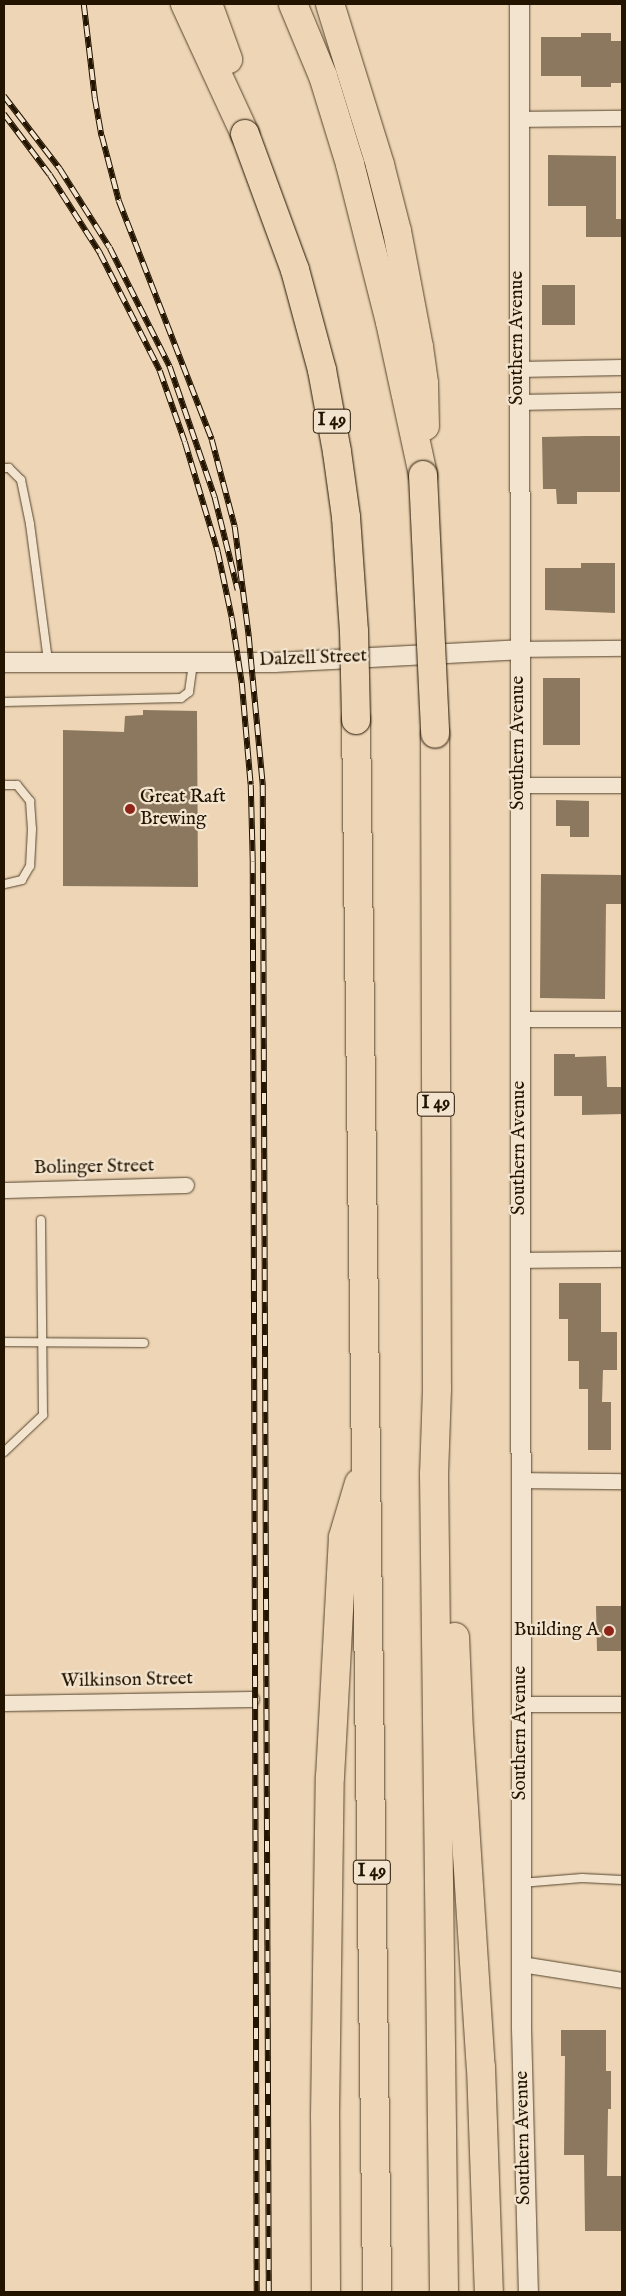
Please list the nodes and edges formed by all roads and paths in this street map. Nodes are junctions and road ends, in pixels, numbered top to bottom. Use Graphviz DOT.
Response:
graph roads {
  1 [pos="185,4"];
  2 [pos="208,4"];
  3 [pos="293,4"];
  4 [pos="330,4"];
  5 [pos="518,4"];
  6 [pos="519,118"];
  7 [pos="622,118"];
  8 [pos="245,134"];
  9 [pos="622,367"];
  10 [pos="518,369"];
  11 [pos="622,400"];
  12 [pos="518,402"];
  13 [pos="4,468"];
  14 [pos="423,475"];
  15 [pos="622,648"];
  16 [pos="519,649"];
  17 [pos="193,661"];
  18 [pos="4,662"];
  19 [pos="48,662"];
  20 [pos="4,702"];
  21 [pos="4,784"];
  22 [pos="519,785"];
  23 [pos="622,785"];
  24 [pos="4,884"];
  25 [pos="519,1019"];
  26 [pos="622,1019"];
  27 [pos="186,1185"];
  28 [pos="4,1190"];
  29 [pos="41,1220"];
  30 [pos="622,1259"];
  31 [pos="520,1260"];
  32 [pos="4,1342"];
  33 [pos="43,1342"];
  34 [pos="144,1342"];
  35 [pos="4,1452"];
  36 [pos="368,1452"];
  37 [pos="434,1474"];
  38 [pos="520,1480"];
  39 [pos="622,1481"];
  40 [pos="251,1699"];
  41 [pos="4,1703"];
  42 [pos="520,1704"];
  43 [pos="622,1704"];
  44 [pos="622,1880"];
  45 [pos="521,1883"];
  46 [pos="521,1964"];
  47 [pos="622,1980"];
  48 [pos="326,2292"];
  49 [pos="376,2292"];
  50 [pos="444,2292"];
  51 [pos="489,2292"];
  52 [pos="528,2292"];
  1 -- 8 [label="highway"];
  2 -- 8 [label="highway"];
  3 -- 14 [label="highway"];
  4 -- 14 [label="highway"];
  5 -- 6 [label="street, Southern Avenue"];
  6 -- 7 [label="street"];
  6 -- 10 [label="street, Southern Avenue"];
  8 -- 36 [label="highway, I 49, bridge"];
  9 -- 10 [label="street"];
  10 -- 12 [label="street, Southern Avenue"];
  11 -- 12 [label="street"];
  12 -- 16 [label="street, Southern Avenue"];
  13 -- 19 [label="lane"];
  14 -- 37 [label="highway, I 49, bridge"];
  15 -- 16 [label="street, Dalzell Street"];
  16 -- 17 [label="street, Dalzell Street"];
  16 -- 22 [label="street, Southern Avenue"];
  17 -- 19 [label="street, Dalzell Street"];
  17 -- 20 [label="lane"];
  18 -- 19 [label="street, Dalzell Street"];
  21 -- 24 [label="lane"];
  22 -- 23 [label="street"];
  22 -- 25 [label="street, Southern Avenue"];
  25 -- 26 [label="street"];
  25 -- 31 [label="street, Southern Avenue"];
  27 -- 28 [label="street, Bolinger Street"];
  29 -- 33 [label="lane"];
  30 -- 31 [label="street"];
  31 -- 38 [label="street, Southern Avenue"];
  32 -- 33 [label="lane"];
  33 -- 34 [label="lane"];
  33 -- 35 [label="lane"];
  36 -- 48 [label="highway"];
  36 -- 49 [label="highway, I 49"];
  37 -- 50 [label="highway, I 49"];
  37 -- 51 [label="highway"];
  38 -- 39 [label="street"];
  38 -- 42 [label="street, Southern Avenue"];
  40 -- 41 [label="street, Wilkinson Street"];
  42 -- 43 [label="street"];
  42 -- 45 [label="street, Southern Avenue"];
  44 -- 45 [label="lane"];
  45 -- 46 [label="street, Southern Avenue"];
  46 -- 47 [label="street"];
  46 -- 52 [label="street, Southern Avenue"];
}
